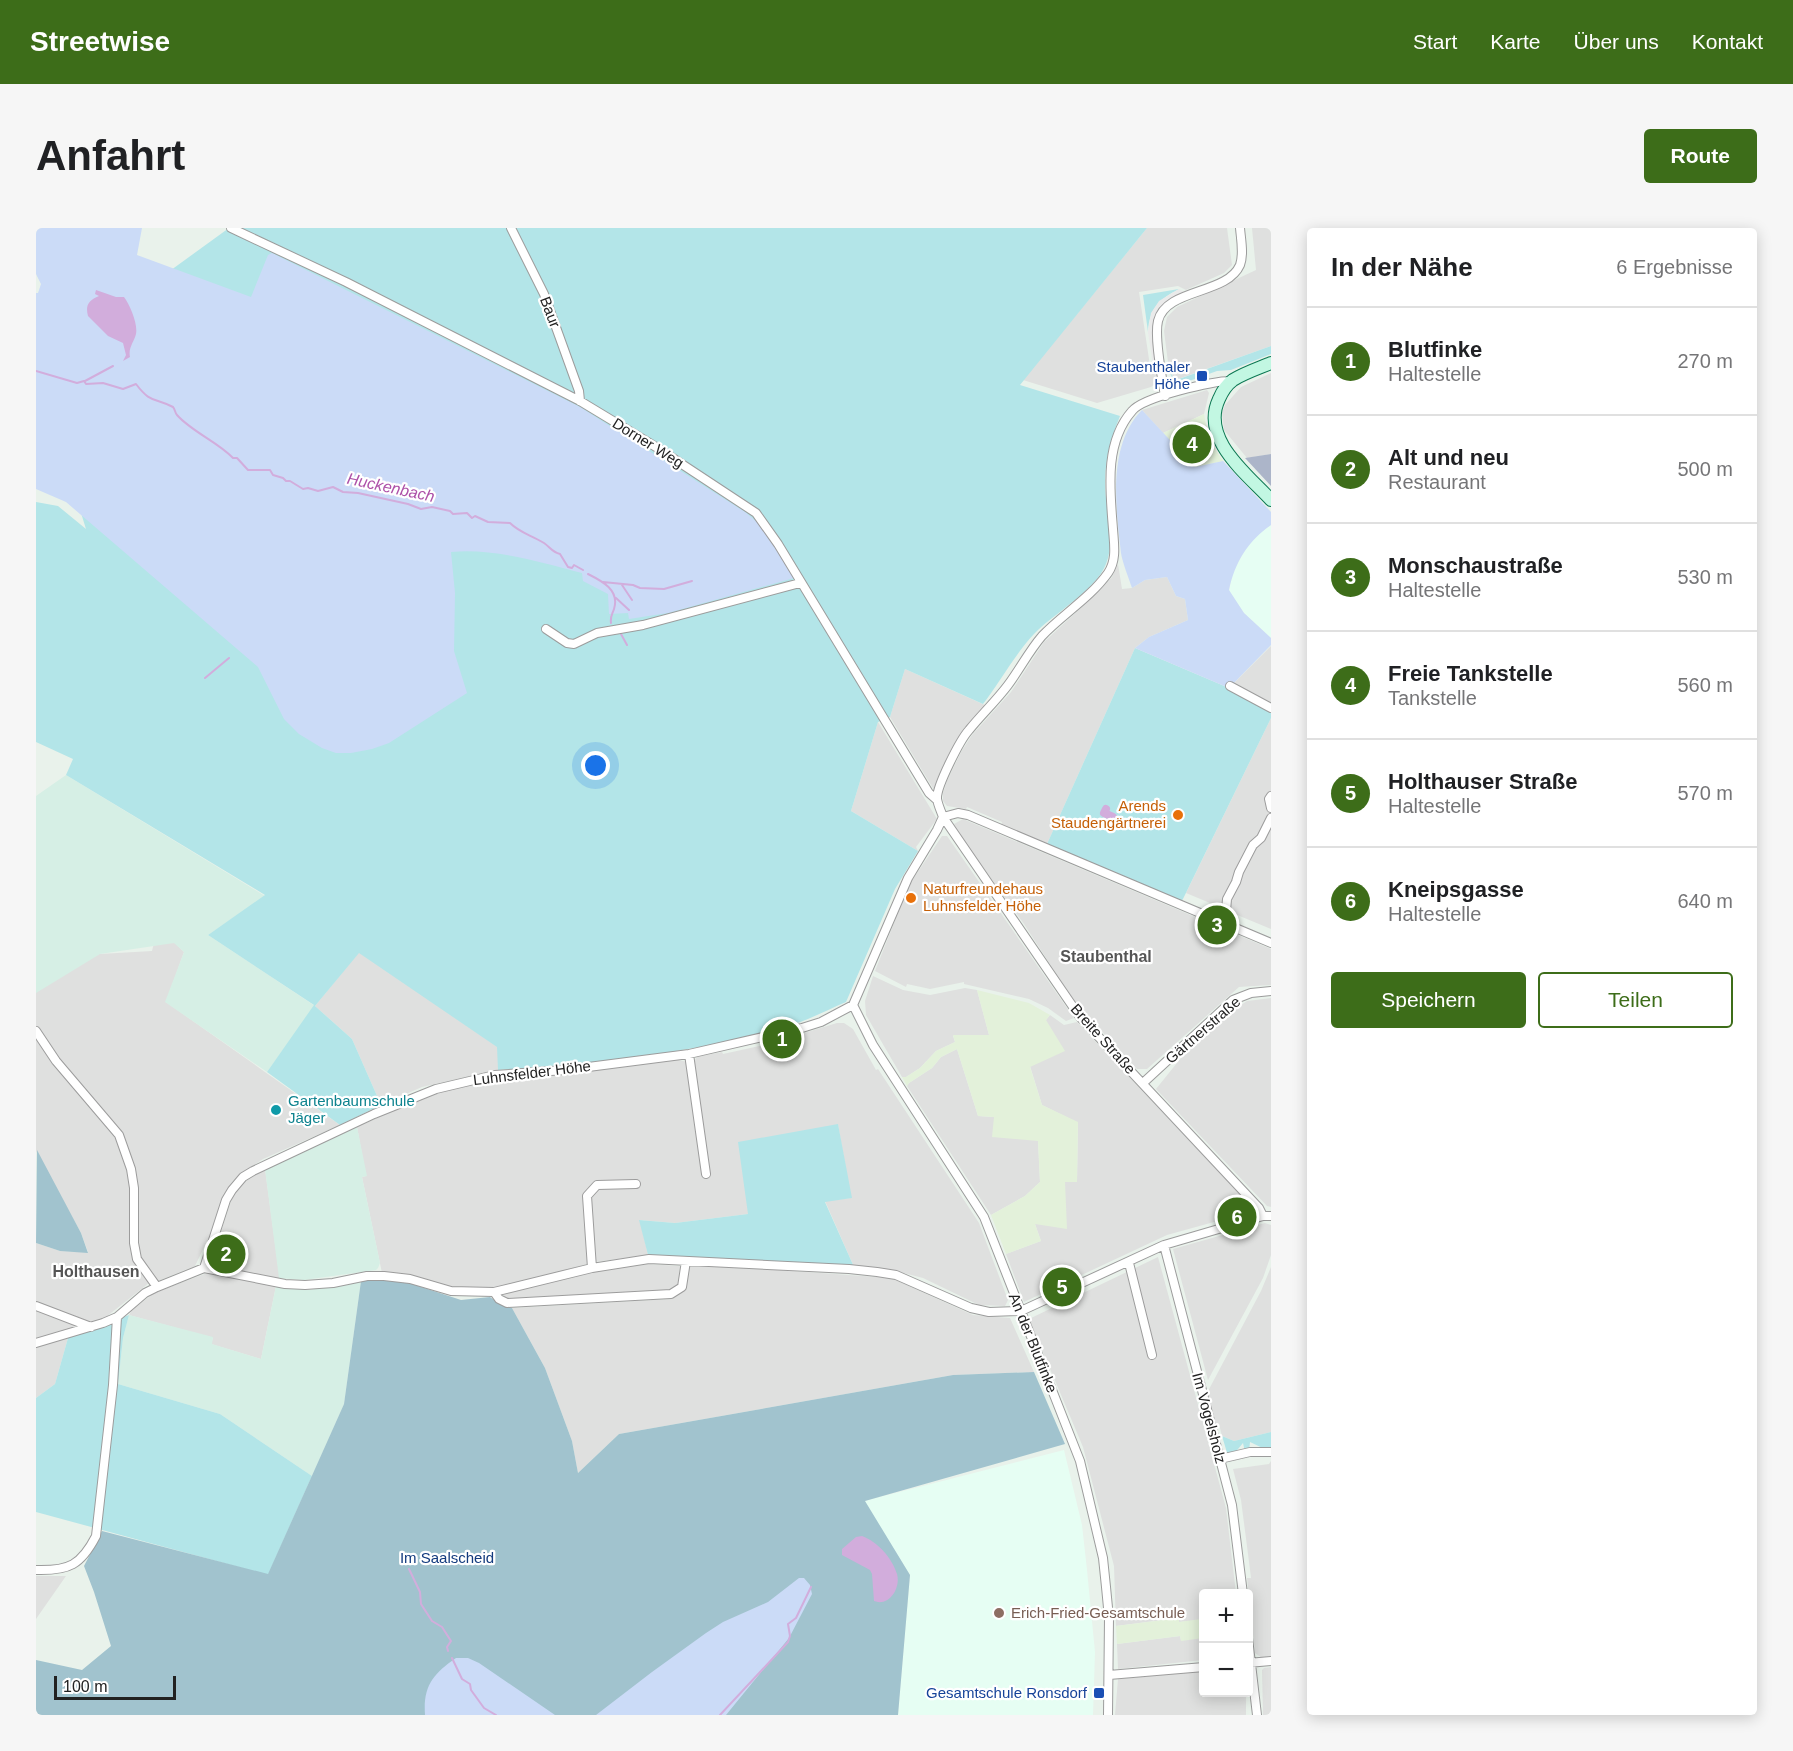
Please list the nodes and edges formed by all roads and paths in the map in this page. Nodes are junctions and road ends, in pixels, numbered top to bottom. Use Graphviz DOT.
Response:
graph roads {
  1 [pos="231,228"];
  2 [pos="511,228"];
  3 [pos="1239,228"];
  4 [pos="1271,363"];
  5 [pos="1231,381"];
  6 [pos="1165,396"];
  7 [pos="580,401"];
  8 [pos="1271,500"];
  9 [pos="800,583"];
  10 [pos="546,629"];
  11 [pos="1230,686"];
  12 [pos="1271,708"];
  13 [pos="1271,796"];
  14 [pos="937,800"];
  15 [pos="1271,808"];
  16 [pos="943,817"];
  17 [pos="1271,818"];
  18 [pos="1222,922"];
  19 [pos="1271,943"];
  20 [pos="1271,991"];
  21 [pos="853,1005"];
  22 [pos="36,1031"];
  23 [pos="689,1054"];
  24 [pos="1143,1083"];
  25 [pos="706,1174"];
  26 [pos="636,1184"];
  27 [pos="1268,1216"];
  28 [pos="1164,1245"];
  29 [pos="686,1261"];
  30 [pos="1129,1263"];
  31 [pos="204,1268"];
  32 [pos="592,1268"];
  33 [pos="157,1287"];
  34 [pos="494,1292"];
  35 [pos="36,1306"];
  36 [pos="1021,1311"];
  37 [pos="117,1317"];
  38 [pos="91,1327"];
  39 [pos="36,1343"];
  40 [pos="1152,1355"];
  41 [pos="1271,1452"];
  42 [pos="1220,1459"];
  43 [pos="36,1570"];
  44 [pos="1242,1589"];
  45 [pos="1271,1661"];
  46 [pos="1253,1663"];
  47 [pos="1199,1667"];
  48 [pos="1109,1675"];
  49 [pos="1253,1685"];
  50 [pos="1108,1715"];
  51 [pos="1257,1715"];
  1 -- 7 [label="street, Dorner Weg"];
  2 -- 7 [label="street, Baur"];
  3 -- 6 [label="street"];
  4 -- 5 [label="main road"];
  5 -- 6 [label="street"];
  5 -- 8 [label="main road"];
  6 -- 14 [label="street"];
  7 -- 9 [label="street, Dorner Weg"];
  9 -- 10 [label="street"];
  9 -- 14 [label="street, Dorner Weg"];
  11 -- 12 [label="street"];
  13 -- 15 [label="street"];
  14 -- 16 [label="street"];
  16 -- 18 [label="street"];
  16 -- 21 [label="street"];
  16 -- 24 [label="street, Breite Straße"];
  17 -- 18 [label="street"];
  18 -- 19 [label="street"];
  20 -- 24 [label="street, Gärtnerstraße"];
  21 -- 23 [label="street, Luhnsfelder Höhe"];
  21 -- 36 [label="street, An der Blutfinke"];
  22 -- 33 [label="street"];
  23 -- 25 [label="street"];
  23 -- 31 [label="street, Luhnsfelder Höhe"];
  24 -- 27 [label="street, Breite Straße"];
  26 -- 32 [label="street"];
  27 -- 28 [label="street"];
  28 -- 30 [label="street"];
  28 -- 42 [label="street, Im Vogelsholz"];
  29 -- 32 [label="street"];
  29 -- 34 [label="street"];
  29 -- 36 [label="street"];
  30 -- 36 [label="street"];
  30 -- 40 [label="street"];
  31 -- 33 [label="street"];
  31 -- 34 [label="street"];
  32 -- 34 [label="street"];
  33 -- 37 [label="street"];
  35 -- 38 [label="street"];
  36 -- 48 [label="street, An der Blutfinke"];
  37 -- 38 [label="street"];
  37 -- 43 [label="street"];
  38 -- 39 [label="street"];
  41 -- 42 [label="street"];
  42 -- 44 [label="street, Im Vogelsholz"];
  45 -- 46 [label="street"];
  47 -- 48 [label="street"];
  48 -- 50 [label="street, An der Blutfinke"];
  49 -- 51 [label="street"];
}
